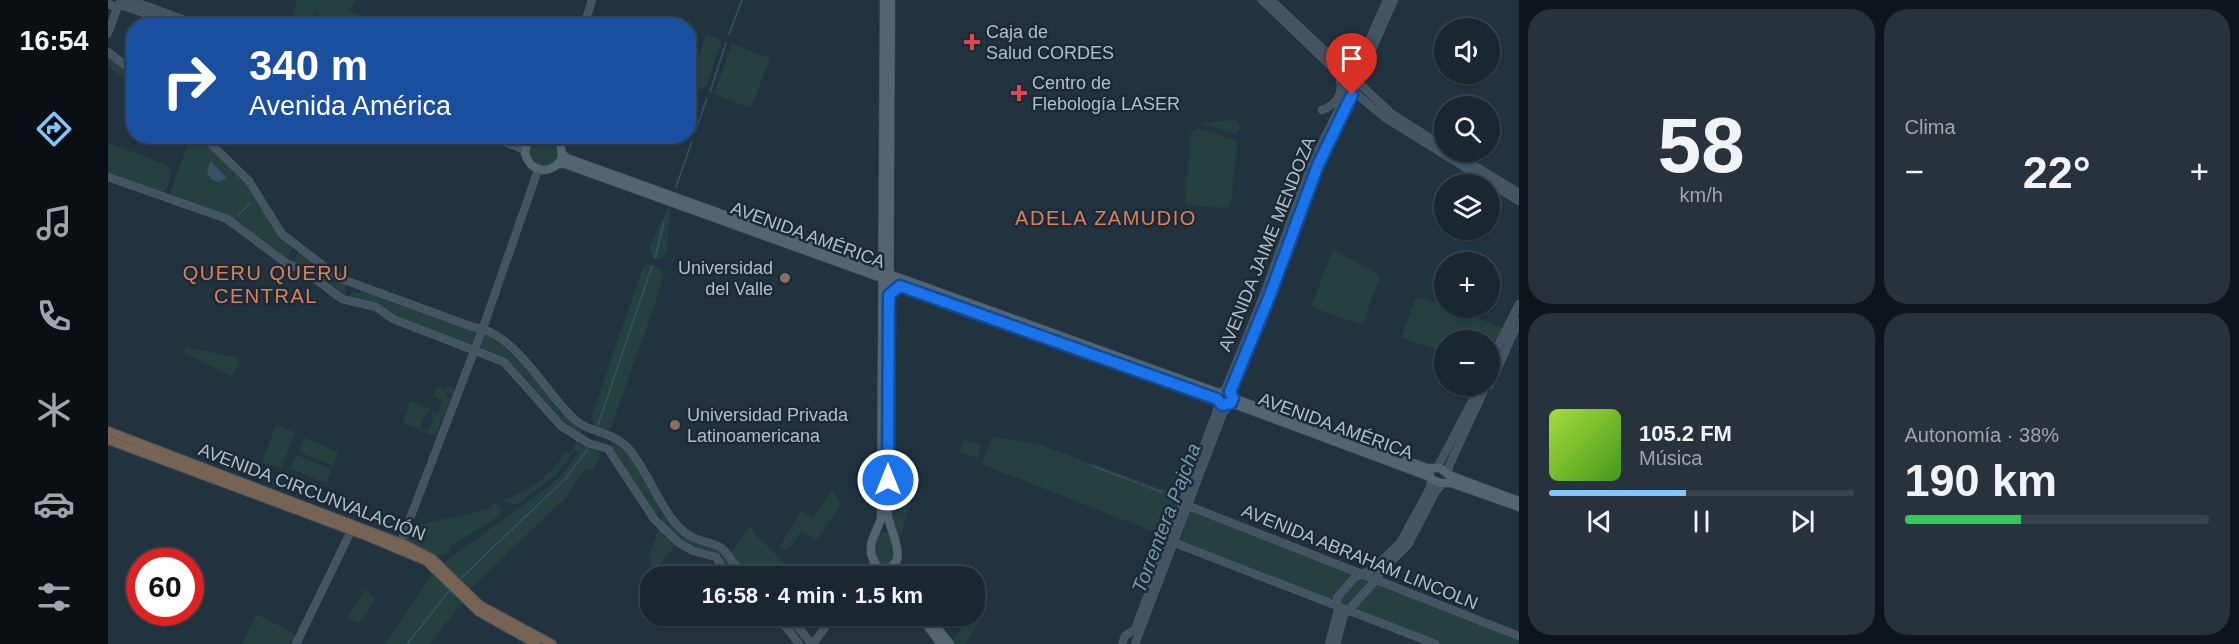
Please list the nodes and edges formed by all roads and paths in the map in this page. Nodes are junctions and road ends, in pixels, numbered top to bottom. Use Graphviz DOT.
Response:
graph roads {
  1 [pos="130,0"];
  2 [pos="592,0"];
  3 [pos="884,0"];
  4 [pos="891,0"];
  5 [pos="1263,0"];
  6 [pos="1271,0"];
  7 [pos="1388,0"];
  8 [pos="1394,0"];
  9 [pos="108,4"];
  10 [pos="120,4"];
  11 [pos="159,18"];
  12 [pos="179,18"];
  13 [pos="586,18"];
  14 [pos="108,33"];
  15 [pos="108,52"];
  16 [pos="126,66"];
  17 [pos="1336,71"];
  18 [pos="1355,80"];
  19 [pos="1351,89"];
  20 [pos="1332,124"];
  21 [pos="1434,141"];
  22 [pos="211,144"];
  23 [pos="519,144"];
  24 [pos="522,144"];
  25 [pos="560,144"];
  26 [pos="526,146"];
  27 [pos="562,154"];
  28 [pos="1468,162"];
  29 [pos="558,164"];
  30 [pos="538,170"];
  31 [pos="108,177"];
  32 [pos="1519,193"];
  33 [pos="1519,201"];
  34 [pos="882,256"];
  35 [pos="868,266"];
  36 [pos="886,276"];
  37 [pos="903,286"];
  38 [pos="889,295"];
  39 [pos="1519,304"];
  40 [pos="1519,321"];
  41 [pos="483,328"];
  42 [pos="1500,342"];
  43 [pos="475,350"];
  44 [pos="1500,359"];
  45 [pos="1475,396"];
  46 [pos="1483,396"];
  47 [pos="1225,398"];
  48 [pos="108,431"];
  49 [pos="108,440"];
  50 [pos="1433,473"];
  51 [pos="1446,478"];
  52 [pos="1519,501"];
  53 [pos="1189,506"];
  54 [pos="1519,507"];
  55 [pos="351,531"];
  56 [pos="877,531"];
  57 [pos="892,532"];
  58 [pos="1175,543"];
  59 [pos="399,546"];
  60 [pos="874,564"];
  61 [pos="894,564"];
  62 [pos="721,566"];
  63 [pos="735,566"];
  64 [pos="877,566"];
  65 [pos="1363,574"];
  66 [pos="1376,580"];
  67 [pos="1338,606"];
  68 [pos="1348,610"];
  69 [pos="785,626"];
  70 [pos="797,626"];
  71 [pos="826,626"];
  72 [pos="927,626"];
  73 [pos="936,626"];
  74 [pos="1519,636"];
  75 [pos="296,644"];
  76 [pos="536,644"];
  77 [pos="552,644"];
  78 [pos="799,644"];
  79 [pos="812,644"];
  80 [pos="941,644"];
  81 [pos="950,644"];
  82 [pos="1122,644"];
  83 [pos="1135,644"];
  84 [pos="1329,644"];
  85 [pos="1336,644"];
  86 [pos="1435,644"];
  1 -- 12 [label="main road"];
  2 -- 13 [label="main road"];
  3 -- 34 [label="main road"];
  4 -- 36 [label="main road"];
  5 -- 17 [label="main road"];
  6 -- 18 [label="main road"];
  7 -- 18 [label="main road"];
  8 -- 18 [label="main road"];
  9 -- 10 [label="main road"];
  10 -- 11 [label="main road"];
  10 -- 14 [label="main road"];
  15 -- 16 [label="main road"];
  17 -- 19 [label="main road"];
  17 -- 20 [label="main road"];
  18 -- 19 [label="main road, AVENIDA JAIME MENDOZA"];
  18 -- 21 [label="main road"];
  19 -- 20 [label="main road, AVENIDA JAIME MENDOZA"];
  19 -- 33 [label="main road"];
  19 -- 47 [label="main road, AVENIDA JAIME MENDOZA"];
  20 -- 47 [label="main road, AVENIDA JAIME MENDOZA"];
  22 -- 41 [label="main road"];
  23 -- 26 [label="main road"];
  24 -- 26 [label="main road"];
  25 -- 27 [label="main road"];
  26 -- 30 [label="main road"];
  27 -- 29 [label="main road"];
  27 -- 35 [label="main road, AVENIDA AMÉRICA"];
  28 -- 32 [label="main road"];
  29 -- 30 [label="main road"];
  29 -- 36 [label="main road, AVENIDA AMÉRICA"];
  30 -- 41 [label="main road"];
  31 -- 43 [label="main road"];
  34 -- 35 [label="main road"];
  34 -- 36 [label="main road"];
  35 -- 36 [label="main road, AVENIDA AMÉRICA"];
  36 -- 37 [label="main road, AVENIDA AMÉRICA"];
  36 -- 38 [label="main road"];
  36 -- 47 [label="main road, AVENIDA AMÉRICA"];
  36 -- 56 [label="main road"];
  37 -- 38 [label="main road"];
  37 -- 47 [label="main road, AVENIDA AMÉRICA"];
  38 -- 57 [label="main road"];
  39 -- 42 [label="main road"];
  40 -- 44 [label="main road"];
  41 -- 43 [label="main road"];
  41 -- 63 [label="main road"];
  43 -- 59 [label="main road"];
  43 -- 62 [label="main road"];
  45 -- 50 [label="main road"];
  46 -- 51 [label="main road"];
  47 -- 50 [label="main road, AVENIDA AMÉRICA"];
  47 -- 53 [label="main road"];
  47 -- 82 [label="main road"];
  48 -- 59 [label="highway, AVENIDA CIRCUNVALACIÓN"];
  49 -- 55 [label="highway, AVENIDA CIRCUNVALACIÓN"];
  50 -- 51 [label="main road"];
  50 -- 51 [label="main road"];
  50 -- 65 [label="main road"];
  51 -- 52 [label="main road"];
  51 -- 54 [label="main road"];
  51 -- 66 [label="main road"];
  53 -- 58 [label="main road"];
  53 -- 65 [label="main road, AVENIDA ABRAHAM LINCOLN"];
  55 -- 59 [label="highway, AVENIDA CIRCUNVALACIÓN"];
  55 -- 75 [label="main road"];
  56 -- 57 [label="main road"];
  56 -- 60 [label="main road"];
  57 -- 61 [label="main road"];
  58 -- 67 [label="main road"];
  58 -- 83 [label="main road"];
  59 -- 76 [label="highway, AVENIDA CIRCUNVALACIÓN"];
  59 -- 77 [label="highway, AVENIDA CIRCUNVALACIÓN"];
  60 -- 64 [label="main road"];
  65 -- 66 [label="main road, AVENIDA ABRAHAM LINCOLN"];
  65 -- 67 [label="main road"];
  66 -- 68 [label="main road"];
  66 -- 74 [label="main road, AVENIDA ABRAHAM LINCOLN"];
  67 -- 68 [label="main road"];
  67 -- 84 [label="main road"];
  68 -- 85 [label="main road"];
  68 -- 86 [label="main road"];
  69 -- 78 [label="main road"];
  70 -- 79 [label="main road"];
  71 -- 79 [label="main road"];
  72 -- 80 [label="main road"];
  73 -- 81 [label="main road"];
}
